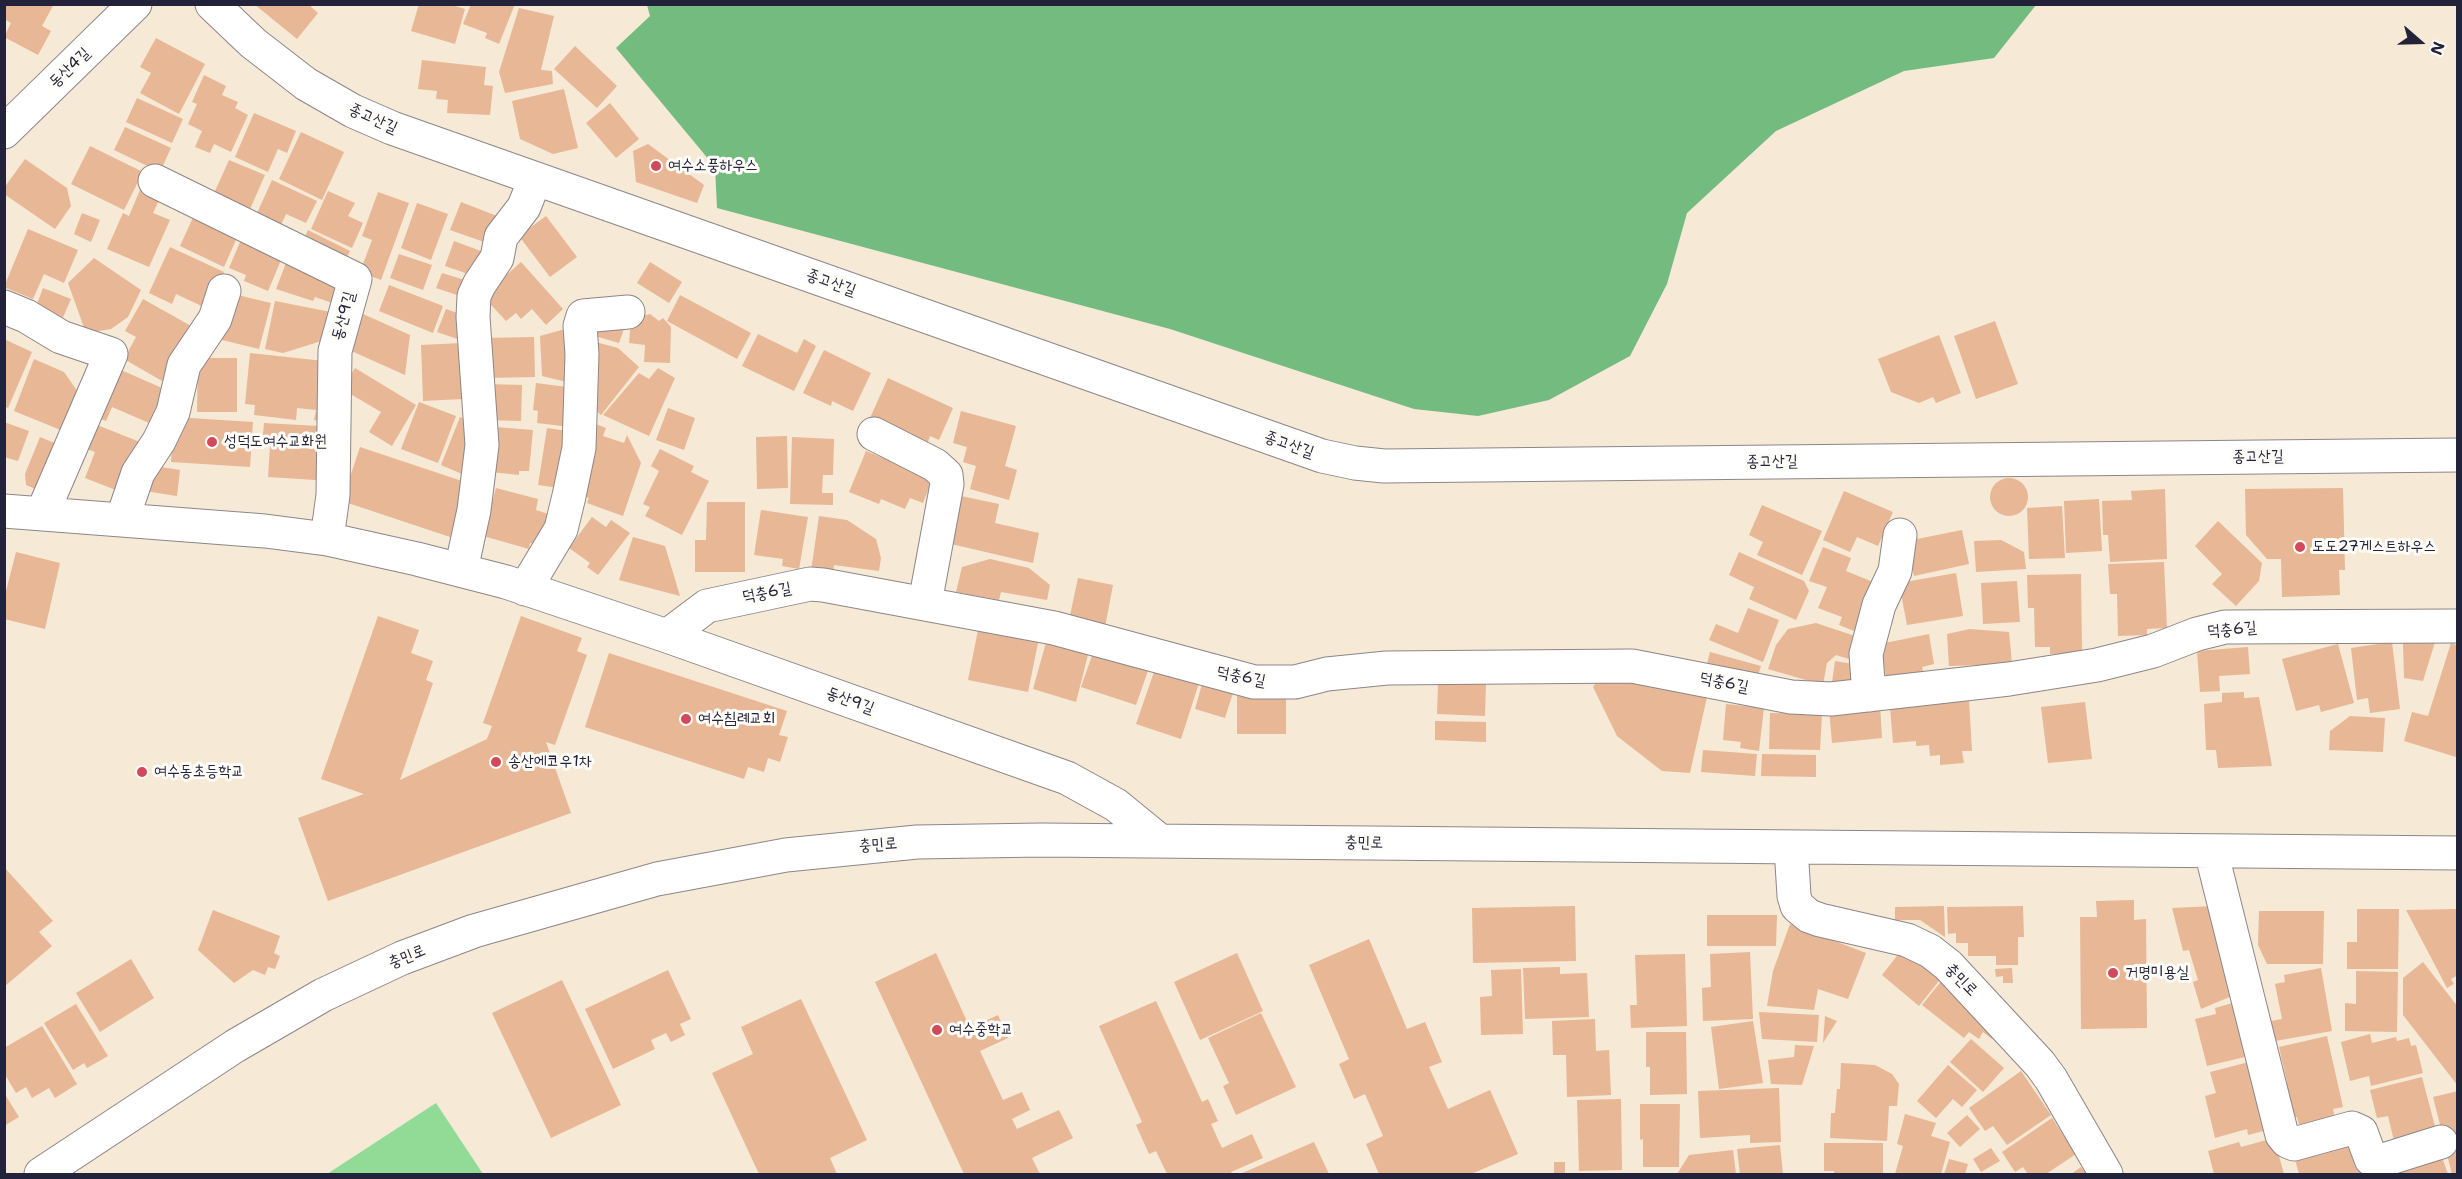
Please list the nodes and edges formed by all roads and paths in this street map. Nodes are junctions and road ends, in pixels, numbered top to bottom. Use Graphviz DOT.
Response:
graph roads {
  1 [pos="135,4"];
  2 [pos="212,4"];
  3 [pos="4,132"];
  4 [pos="535,179"];
  5 [pos="155,181"];
  6 [pos="224,291"];
  7 [pos="4,308"];
  8 [pos="628,312"];
  9 [pos="874,434"];
  10 [pos="2457,455"];
  11 [pos="4,511"];
  12 [pos="42,514"];
  13 [pos="122,520"];
  14 [pos="1900,535"];
  15 [pos="327,539"];
  16 [pos="461,570"];
  17 [pos="525,589"];
  18 [pos="925,603"];
  19 [pos="2457,626"];
  20 [pos="667,636"];
  21 [pos="1869,695"];
  22 [pos="1160,841"];
  23 [pos="1791,848"];
  24 [pos="2211,851"];
  25 [pos="2457,853"];
  26 [pos="2441,1142"];
  27 [pos="41,1174"];
  28 [pos="2106,1174"];
  1 -- 3 [label="street, 동산4길"];
  2 -- 4 [label="street, 종고산길"];
  4 -- 10 [label="street, 종고산길"];
  4 -- 16 [label="street"];
  5 -- 15 [label="street, 동산9길"];
  6 -- 13 [label="street"];
  7 -- 12 [label="street"];
  8 -- 17 [label="street"];
  9 -- 18 [label="street"];
  11 -- 12 [label="street, 동산9길"];
  12 -- 13 [label="street, 동산9길"];
  13 -- 15 [label="street, 동산9길"];
  14 -- 21 [label="street"];
  15 -- 16 [label="street, 동산9길"];
  16 -- 17 [label="street, 동산9길"];
  17 -- 20 [label="street, 동산9길"];
  18 -- 20 [label="street, 덕충6길"];
  18 -- 21 [label="street, 덕충6길"];
  19 -- 21 [label="street, 덕충6길"];
  20 -- 22 [label="street, 동산9길"];
  22 -- 23 [label="street, 충민로"];
  22 -- 27 [label="street, 충민로"];
  23 -- 24 [label="street, 충민로"];
  23 -- 28 [label="street, 충민로"];
  24 -- 25 [label="street, 충민로"];
  24 -- 26 [label="street"];
}
